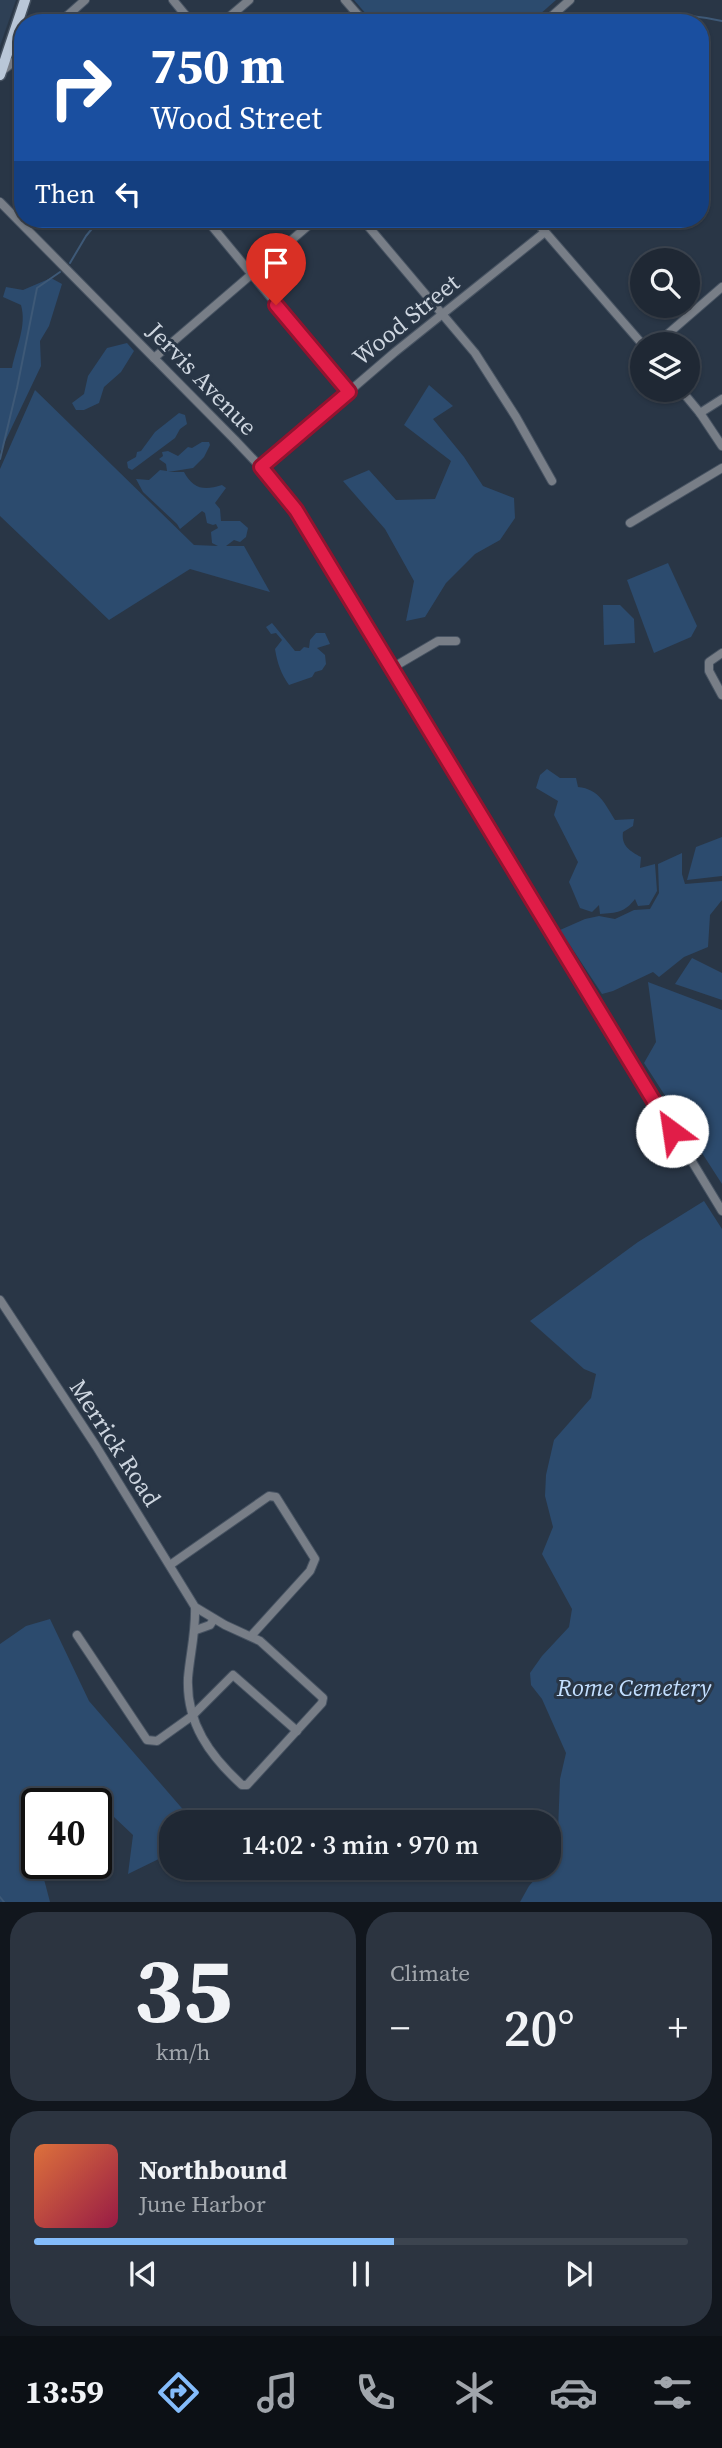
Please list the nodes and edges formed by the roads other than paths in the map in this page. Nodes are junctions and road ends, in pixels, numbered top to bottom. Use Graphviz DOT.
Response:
graph roads {
  1 [pos="85,0"];
  2 [pos="173,0"];
  3 [pos="249,0"];
  4 [pos="345,0"];
  5 [pos="570,0"];
  6 [pos="69,14"];
  7 [pos="185,14"];
  8 [pos="233,14"];
  9 [pos="357,14"];
  10 [pos="554,14"];
  11 [pos="14,34"];
  12 [pos="14,62"];
  13 [pos="1,74"];
  14 [pos="0,202"];
  15 [pos="14,216"];
  16 [pos="26,228"];
  17 [pos="213,228"];
  18 [pos="306,228"];
  19 [pos="370,228"];
  20 [pos="542,228"];
  21 [pos="545,232"];
  22 [pos="251,275"];
  23 [pos="722,287"];
  24 [pos="443,314"];
  25 [pos="632,332"];
  26 [pos="670,332"];
  27 [pos="154,358"];
  28 [pos="349,392"];
  29 [pos="722,399"];
  30 [pos="691,402"];
  31 [pos="700,413"];
  32 [pos="722,446"];
  33 [pos="261,467"];
  34 [pos="722,468"];
  35 [pos="552,481"];
  36 [pos="630,523"];
  37 [pos="456,640"];
  38 [pos="722,653"];
  39 [pos="392,668"];
  40 [pos="722,695"];
  41 [pos="722,1211"];
  42 [pos="0,1300"];
  43 [pos="170,1565"];
  44 [pos="195,1607"];
  45 [pos="214,1619"];
  46 [pos="195,1630"];
  47 [pos="77,1635"];
  48 [pos="251,1636"];
  49 [pos="192,1716"];
  50 [pos="297,1731"];
  1 -- 6 [label="street"];
  2 -- 7 [label="street"];
  3 -- 8 [label="street"];
  4 -- 9 [label="street"];
  5 -- 10 [label="street"];
  11 -- 13 [label="main road"];
  12 -- 13 [label="street"];
  14 -- 15 [label="street, Jervis Avenue"];
  16 -- 27 [label="street, Jervis Avenue"];
  17 -- 22 [label="street"];
  18 -- 22 [label="street"];
  19 -- 24 [label="street"];
  20 -- 21 [label="street"];
  21 -- 24 [label="street, Wood Street"];
  21 -- 25 [label="street"];
  22 -- 27 [label="street"];
  22 -- 28 [label="street"];
  23 -- 26 [label="street"];
  24 -- 28 [label="street, Wood Street"];
  24 -- 35 [label="street"];
  27 -- 33 [label="street, Jervis Avenue"];
  28 -- 33 [label="street, Wood Street"];
  29 -- 31 [label="street"];
  30 -- 31 [label="street"];
  31 -- 32 [label="street"];
  33 -- 39 [label="street, Jervis Avenue"];
  34 -- 36 [label="street"];
  37 -- 39 [label="street"];
  38 -- 40 [label="street"];
  39 -- 41 [label="street, Jervis Avenue"];
  42 -- 43 [label="street, Merrick Road"];
  43 -- 44 [label="street, Merrick Road"];
  43 -- 48 [label="street"];
  44 -- 45 [label="street"];
  44 -- 46 [label="street"];
  45 -- 46 [label="street"];
  45 -- 48 [label="street"];
  46 -- 49 [label="street"];
  47 -- 49 [label="street"];
  48 -- 50 [label="street"];
  49 -- 50 [label="street"];
  49 -- 50 [label="street"];
}
